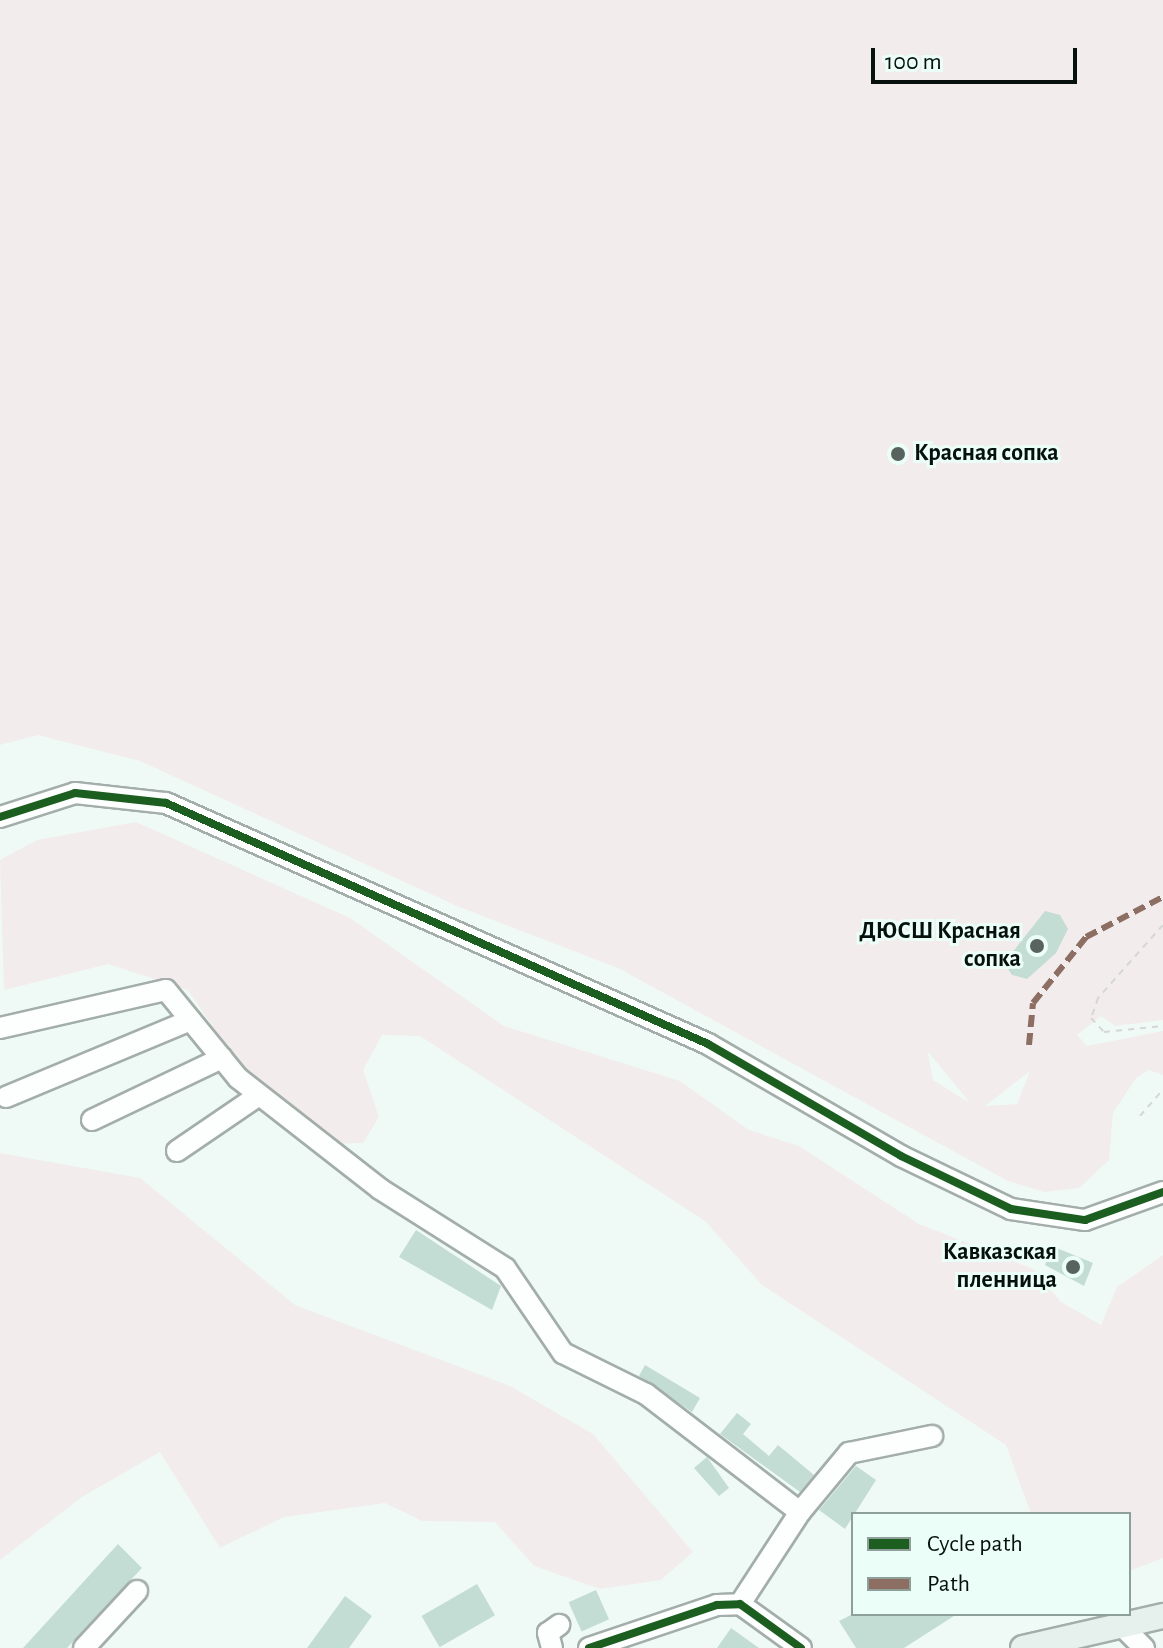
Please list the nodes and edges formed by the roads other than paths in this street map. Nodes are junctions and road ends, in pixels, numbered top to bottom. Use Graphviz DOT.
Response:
graph roads {
  1 [pos="0,817"];
  2 [pos="191,1020"];
  3 [pos="0,1028"];
  4 [pos="222,1058"];
  5 [pos="259,1095"];
  6 [pos="6,1097"];
  7 [pos="92,1120"];
  8 [pos="177,1151"];
  9 [pos="1163,1192"];
  10 [pos="932,1436"];
  11 [pos="800,1512"];
  12 [pos="137,1591"];
  13 [pos="740,1604"];
  14 [pos="1163,1616"];
  15 [pos="559,1625"];
  16 [pos="1123,1627"];
  17 [pos="1077,1643"];
  18 [pos="84,1648"];
  19 [pos="552,1648"];
  20 [pos="589,1648"];
  21 [pos="801,1648"];
  22 [pos="1023,1648"];
  23 [pos="1144,1648"];
  1 -- 9 [label="street"];
  2 -- 3 [label="street"];
  2 -- 4 [label="street"];
  2 -- 6 [label="street"];
  4 -- 5 [label="street"];
  4 -- 7 [label="street"];
  5 -- 8 [label="street"];
  5 -- 11 [label="street"];
  10 -- 11 [label="street"];
  11 -- 13 [label="street"];
  12 -- 18 [label="street"];
  13 -- 20 [label="street"];
  13 -- 21 [label="street"];
  14 -- 16 [label="main road"];
  15 -- 19 [label="street"];
  16 -- 17 [label="main road"];
  16 -- 23 [label="street"];
  17 -- 22 [label="main road"];
}
